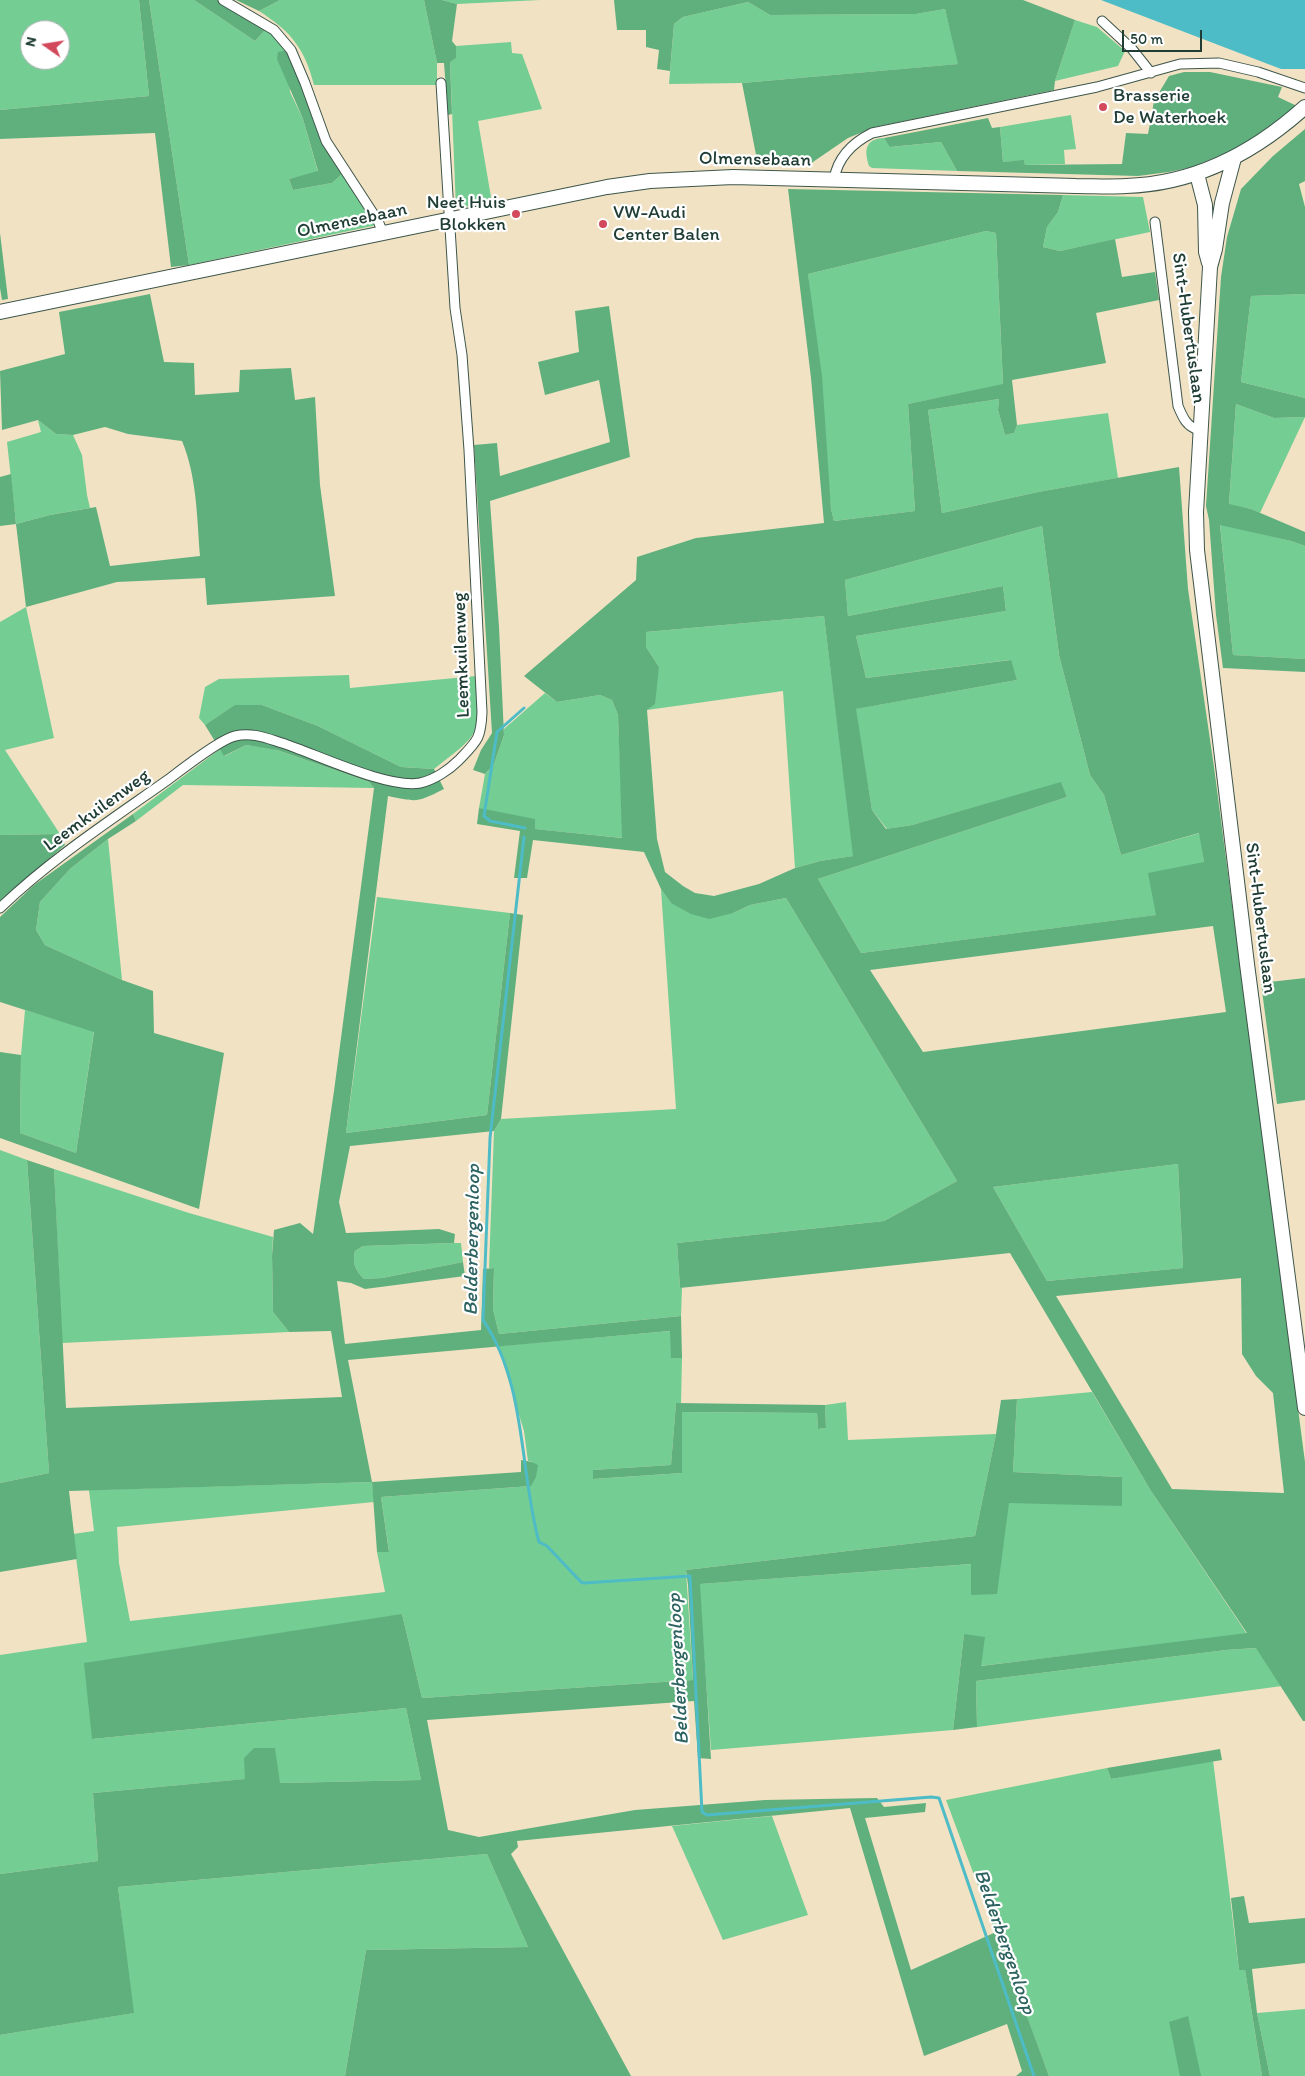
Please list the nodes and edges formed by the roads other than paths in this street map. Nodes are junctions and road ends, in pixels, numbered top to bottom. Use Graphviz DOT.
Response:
graph roads {
  1 [pos="223,0"];
  2 [pos="1102,21"];
  3 [pos="1151,73"];
  4 [pos="441,83"];
  5 [pos="1305,88"];
  6 [pos="1305,107"];
  7 [pos="1234,158"];
  8 [pos="1197,174"];
  9 [pos="834,179"];
  10 [pos="450,220"];
  11 [pos="1155,222"];
  12 [pos="384,233"];
  13 [pos="1210,267"];
  14 [pos="0,312"];
  15 [pos="1199,430"];
  16 [pos="0,908"];
  17 [pos="1305,1408"];
  1 -- 12 [label="street"];
  2 -- 3 [label="street"];
  3 -- 5 [label="street, Olmensebaan"];
  3 -- 9 [label="street, Olmensebaan"];
  4 -- 10 [label="street, Leemkuilenweg"];
  6 -- 7 [label="street, Olmensebaan"];
  7 -- 8 [label="street, Olmensebaan"];
  7 -- 13 [label="street, Sint-Hubertuslaan"];
  8 -- 9 [label="street, Olmensebaan"];
  8 -- 13 [label="street, Sint-Hubertuslaan"];
  9 -- 10 [label="street, Olmensebaan"];
  10 -- 12 [label="street, Olmensebaan"];
  10 -- 16 [label="street, Leemkuilenweg"];
  11 -- 15 [label="street, Sint-Hubertuslaan"];
  12 -- 14 [label="street, Olmensebaan"];
  13 -- 15 [label="street, Sint-Hubertuslaan"];
  15 -- 17 [label="street, Sint-Hubertuslaan"];
}
